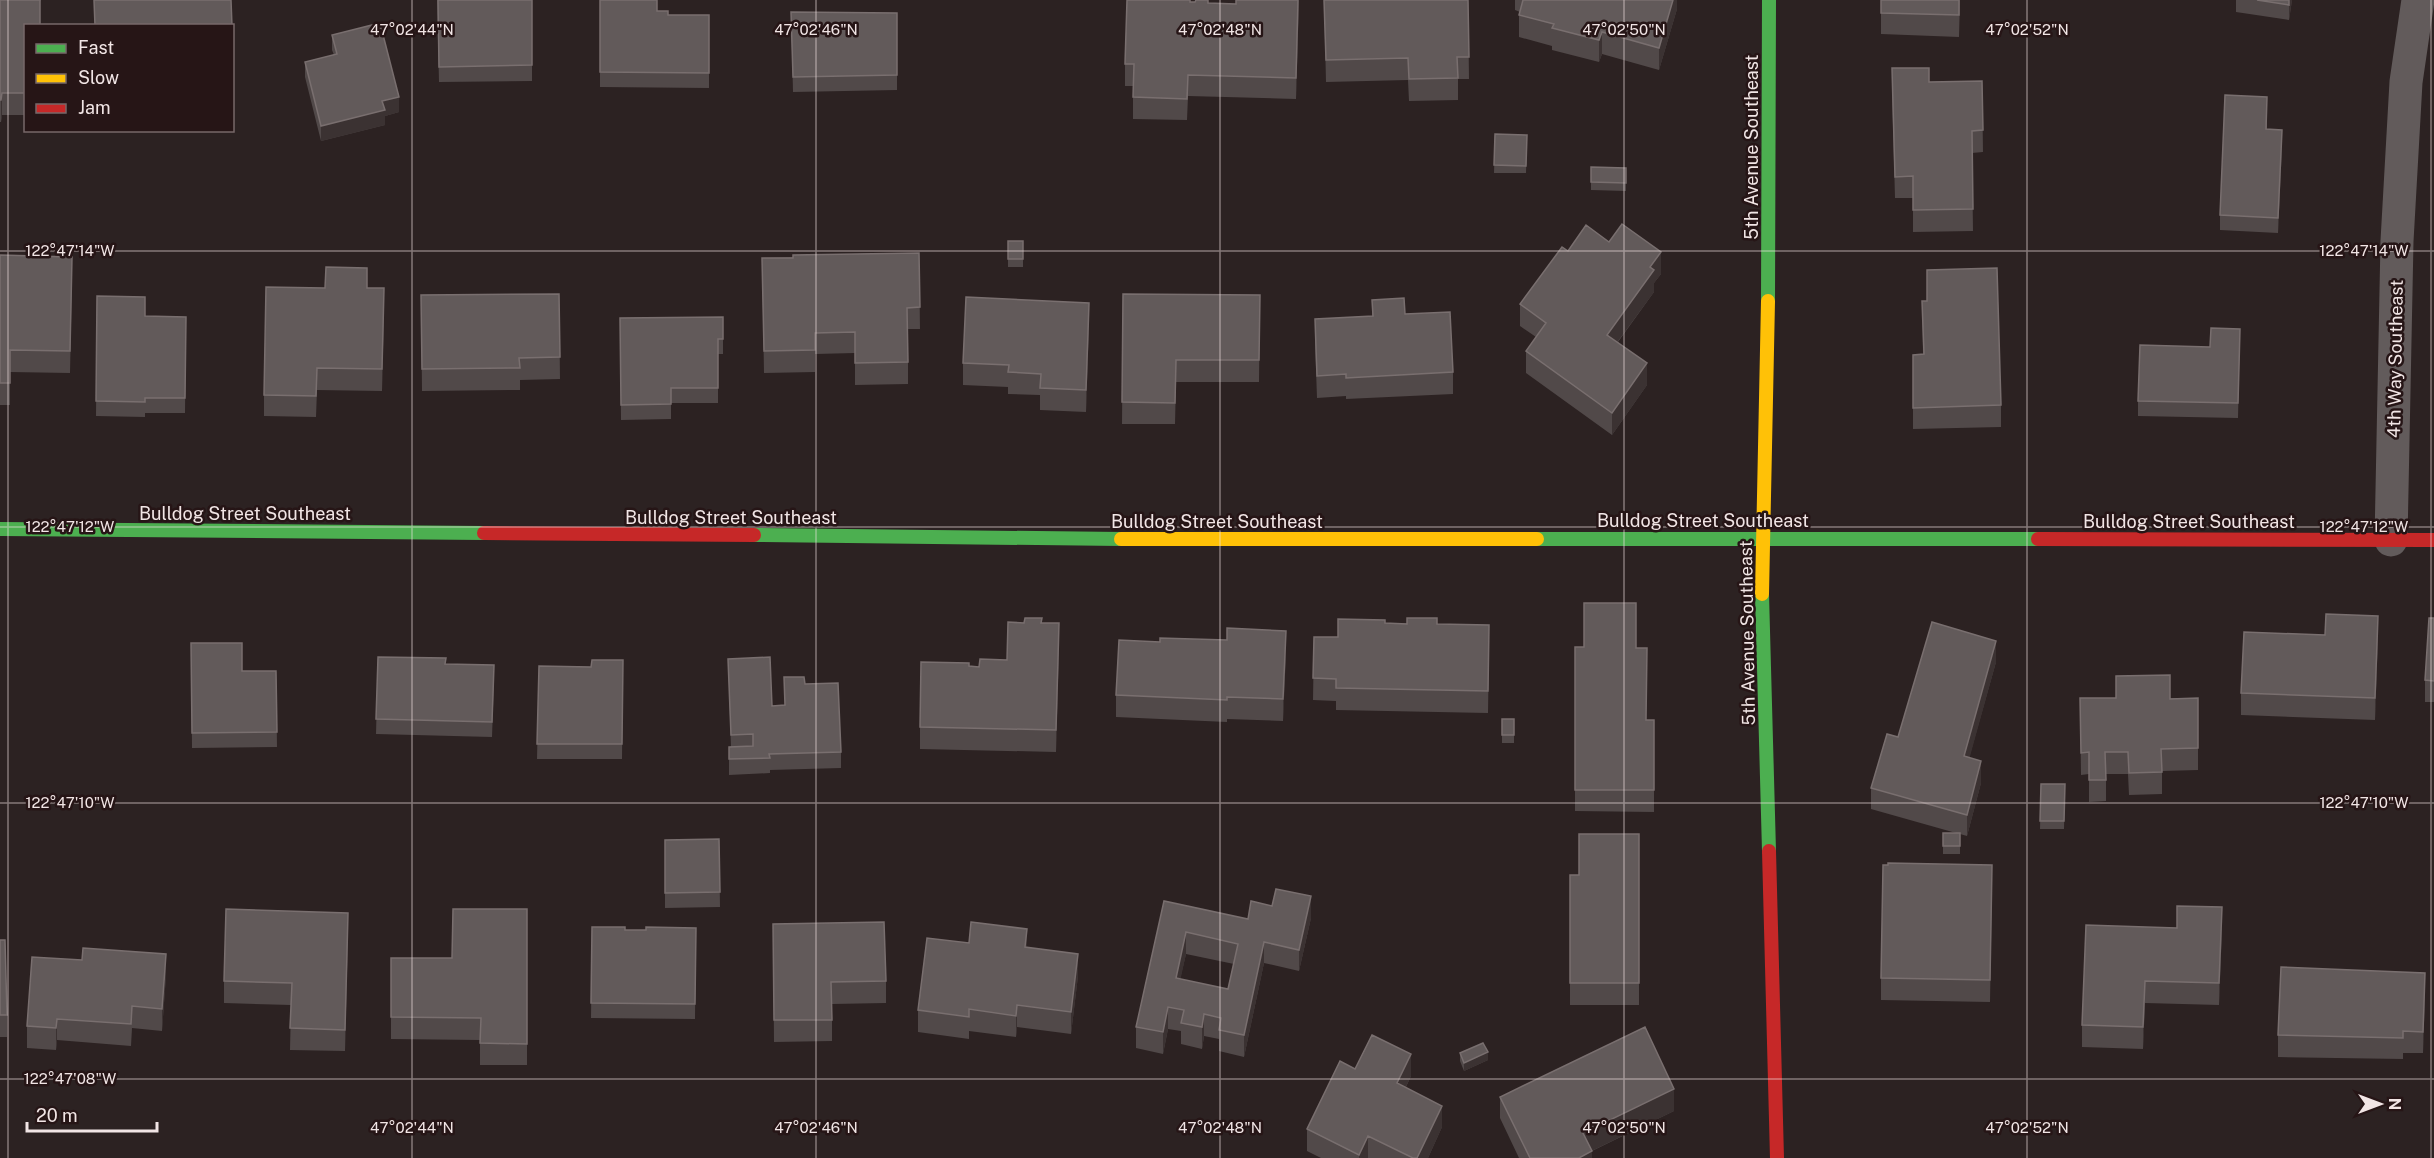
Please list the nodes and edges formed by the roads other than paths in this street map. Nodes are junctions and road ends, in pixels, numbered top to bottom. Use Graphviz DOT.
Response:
graph roads {
  1 [pos="1769,0"];
  2 [pos="2418,0"];
  3 [pos="0,529"];
  4 [pos="1764,538"];
  5 [pos="2391,540"];
  6 [pos="2434,540"];
  7 [pos="1776,1158"];
  1 -- 4 [label="street, 5th Avenue Southeast"];
  2 -- 5 [label="street, 4th Way Southeast"];
  3 -- 4 [label="street, Bulldog Street Southeast"];
  4 -- 5 [label="street, Bulldog Street Southeast"];
  4 -- 7 [label="street, 5th Avenue Southeast"];
  5 -- 6 [label="street, Bulldog Street Southeast"];
}
